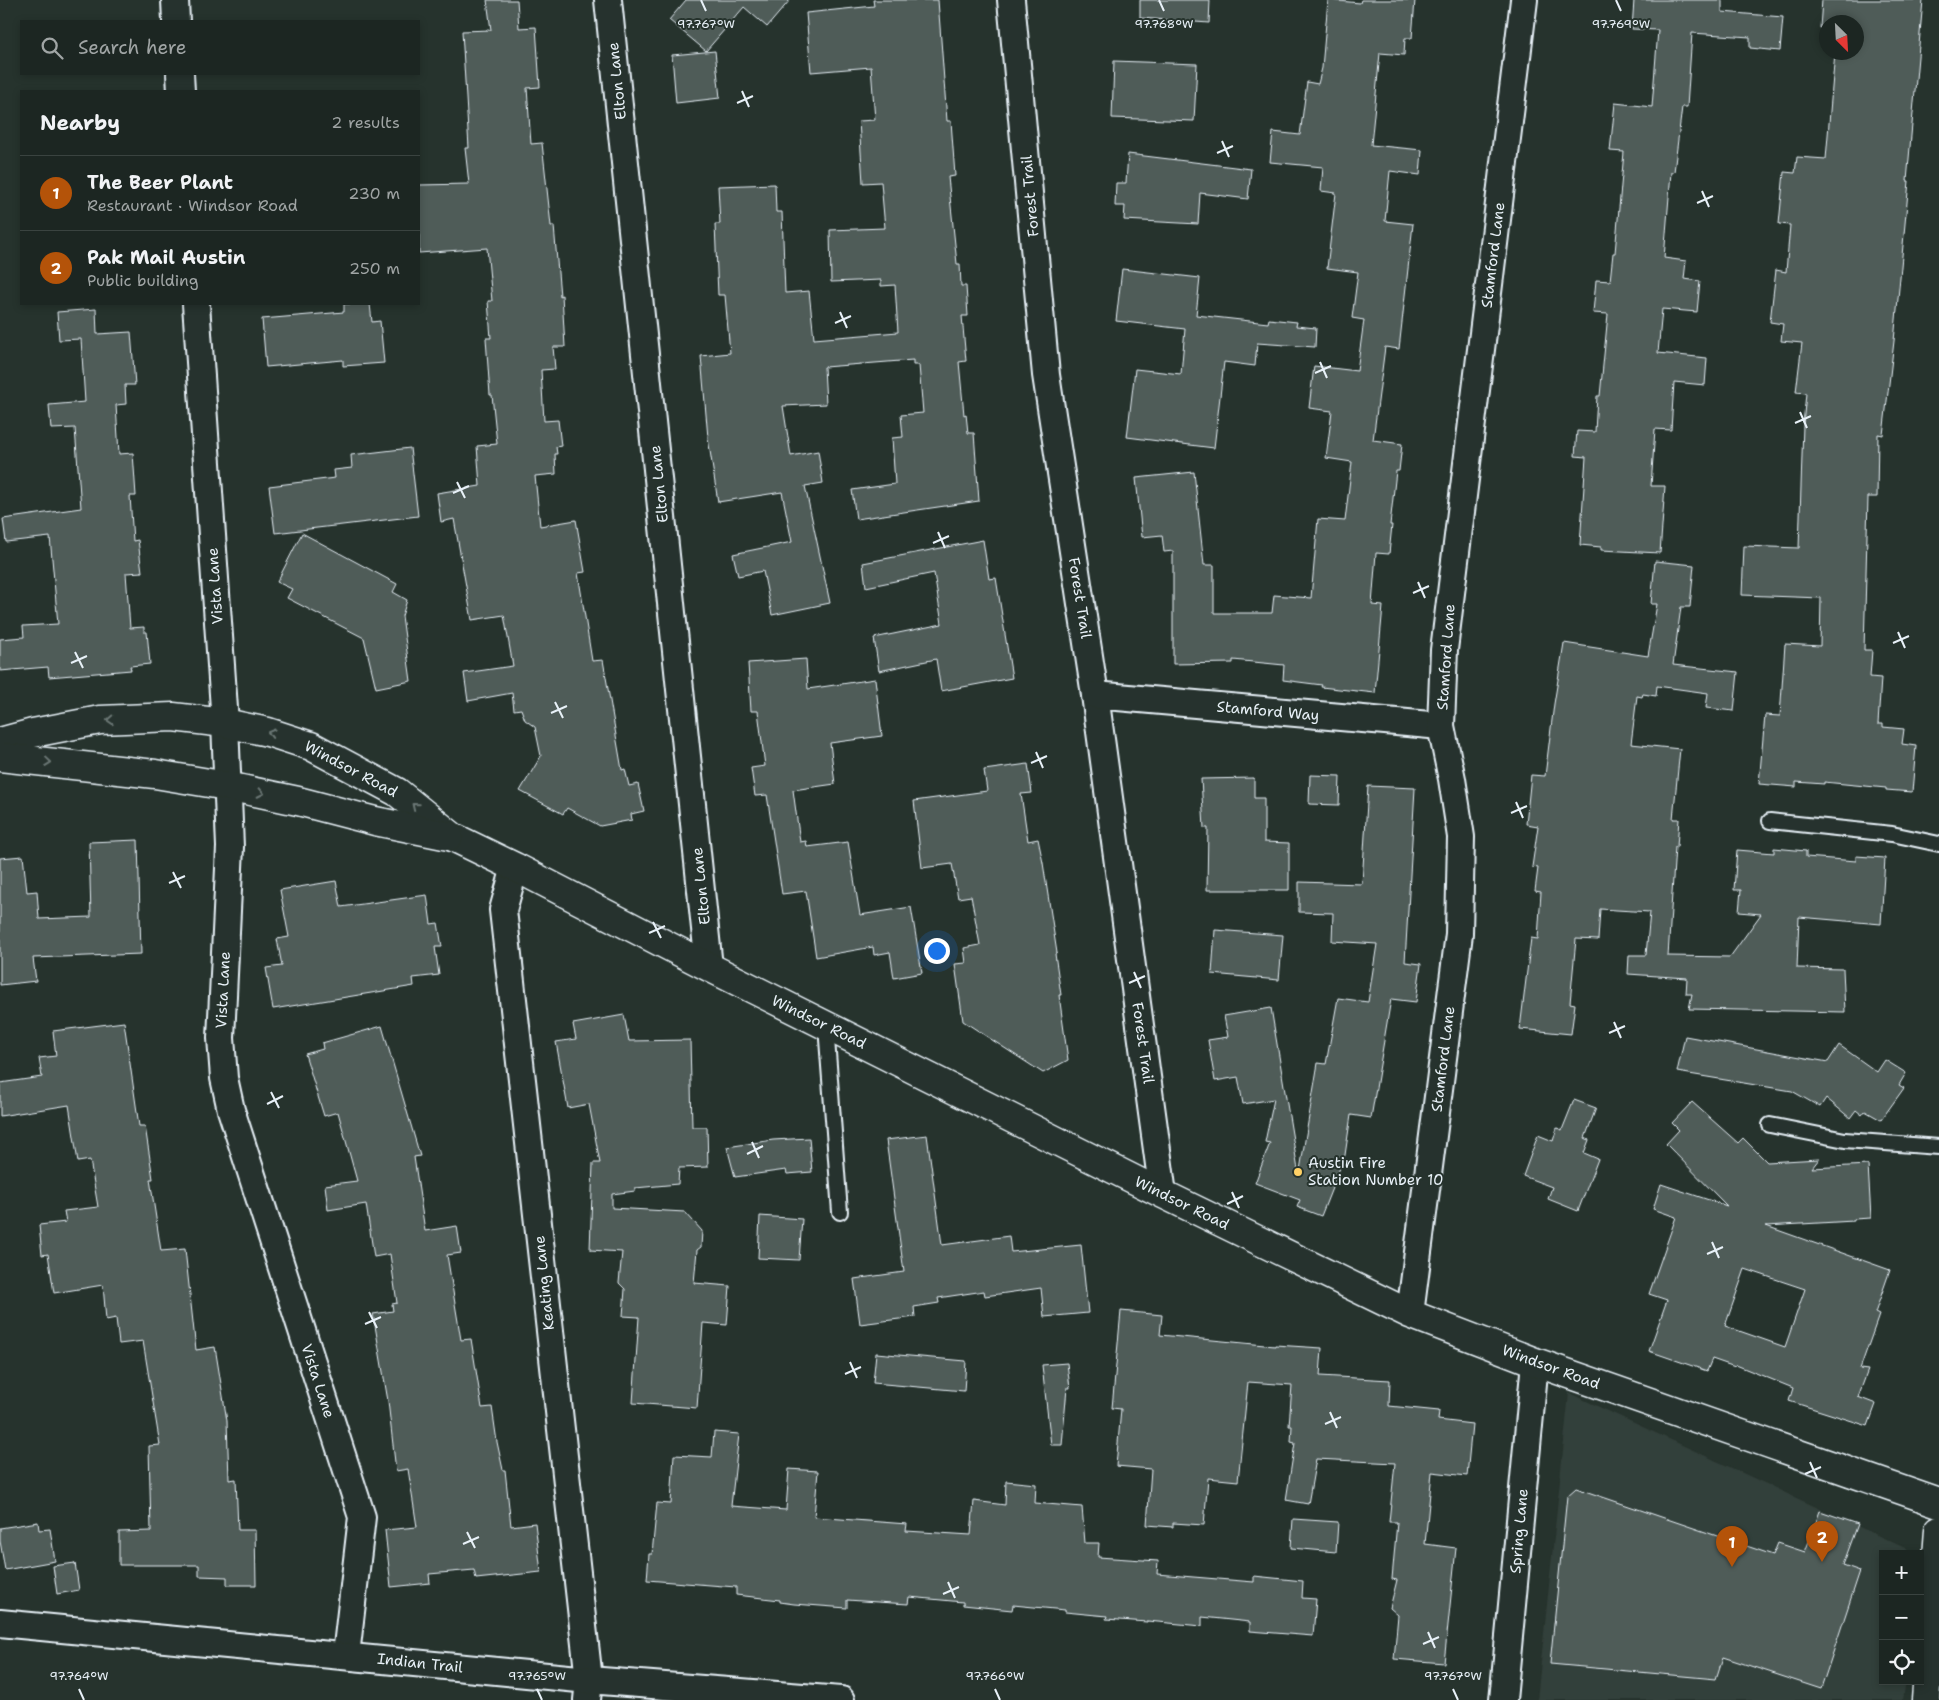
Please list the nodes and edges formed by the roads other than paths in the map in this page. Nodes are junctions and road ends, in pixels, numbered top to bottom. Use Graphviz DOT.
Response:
graph roads {
  1 [pos="175,0"];
  2 [pos="608,0"];
  3 [pos="1012,0"];
  4 [pos="1524,0"];
  5 [pos="176,20"];
  6 [pos="180,75"];
  7 [pos="181,90"];
  8 [pos="196,305"];
  9 [pos="1095,696"];
  10 [pos="225,722"];
  11 [pos="1441,726"];
  12 [pos="0,742"];
  13 [pos="0,756"];
  14 [pos="227,786"];
  15 [pos="1770,821"];
  16 [pos="453,837"];
  17 [pos="1939,844"];
  18 [pos="515,867"];
  19 [pos="709,967"];
  20 [pos="826,1026"];
  21 [pos="1770,1125"];
  22 [pos="1939,1147"];
  23 [pos="1163,1194"];
  24 [pos="840,1212"];
  25 [pos="1410,1314"];
  26 [pos="1535,1362"];
  27 [pos="1939,1503"];
  28 [pos="1939,1530"];
  29 [pos="0,1623"];
  30 [pos="346,1655"];
  31 [pos="588,1690"];
  32 [pos="841,1700"];
  33 [pos="1503,1700"];
  34 [pos="1926,1700"];
  1 -- 5 [label="street"];
  2 -- 19 [label="street, Elton Lane"];
  3 -- 9 [label="street, Forest Trail"];
  4 -- 11 [label="street, Stamford Lane"];
  6 -- 7 [label="street"];
  8 -- 10 [label="street, Vista Lane"];
  9 -- 11 [label="street, Stamford Way"];
  9 -- 23 [label="street, Forest Trail"];
  10 -- 12 [label="street, Windsor Road, one-way"];
  10 -- 14 [label="street, Vista Lane"];
  16 -- 10 [label="street, Windsor Road, one-way"];
  11 -- 25 [label="street, Stamford Lane"];
  13 -- 14 [label="street, Windsor Road, one-way"];
  14 -- 16 [label="street, Windsor Road, one-way"];
  14 -- 30 [label="street, Vista Lane"];
  15 -- 17 [label="lane"];
  16 -- 18 [label="street, Windsor Road"];
  18 -- 19 [label="street, Windsor Road"];
  18 -- 31 [label="street, Keating Lane"];
  19 -- 20 [label="street, Windsor Road"];
  20 -- 23 [label="street, Windsor Road"];
  20 -- 24 [label="lane"];
  21 -- 22 [label="lane"];
  23 -- 25 [label="street, Windsor Road"];
  25 -- 26 [label="street, Windsor Road"];
  26 -- 27 [label="street, Windsor Road"];
  26 -- 33 [label="street, Spring Lane"];
  28 -- 34 [label="street"];
  29 -- 30 [label="street, Indian Trail"];
  30 -- 31 [label="street, Indian Trail"];
  31 -- 32 [label="street, Indian Trail"];
}
